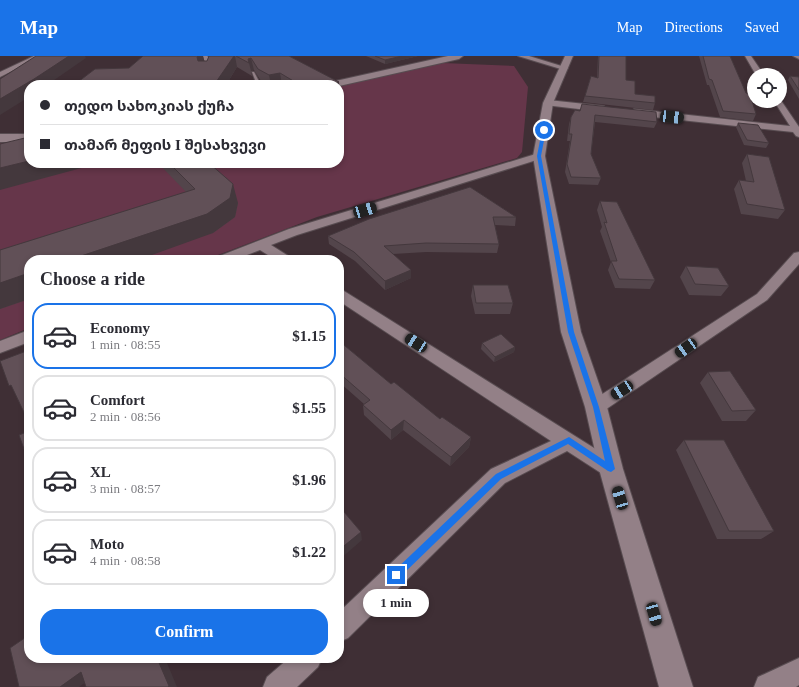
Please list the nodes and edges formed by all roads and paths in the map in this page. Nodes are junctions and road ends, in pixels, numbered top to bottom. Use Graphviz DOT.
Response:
graph roads {
  1 [pos="39,56"];
  2 [pos="202,56"];
  3 [pos="459,56"];
  4 [pos="521,56"];
  5 [pos="748,56"];
  6 [pos="796,56"];
  7 [pos="799,57"];
  8 [pos="567,62"];
  9 [pos="756,68"];
  10 [pos="206,70"];
  11 [pos="253,73"];
  12 [pos="0,75"];
  13 [pos="256,80"];
  14 [pos="344,82"];
  15 [pos="548,103"];
  16 [pos="783,108"];
  17 [pos="610,110"];
  18 [pos="626,112"];
  19 [pos="798,132"];
  20 [pos="0,138"];
  21 [pos="24,138"];
  22 [pos="539,156"];
  23 [pos="261,245"];
  24 [pos="235,255"];
  25 [pos="277,255"];
  26 [pos="799,256"];
  27 [pos="344,297"];
  28 [pos="24,338"];
  29 [pos="0,347"];
  30 [pos="596,407"];
  31 [pos="569,441"];
  32 [pos="611,469"];
  33 [pos="344,624"];
  34 [pos="301,663"];
  35 [pos="799,671"];
  36 [pos="278,687"];
  37 [pos="676,687"];
  38 [pos="768,687"];
  1 -- 12 [label="street"];
  2 -- 10 [label="street"];
  3 -- 14 [label="street"];
  4 -- 8 [label="street"];
  5 -- 9 [label="street"];
  6 -- 7 [label="street"];
  8 -- 15 [label="street"];
  11 -- 13 [label="lane"];
  15 -- 17 [label="street"];
  15 -- 22 [label="street"];
  16 -- 19 [label="street"];
  18 -- 19 [label="street"];
  20 -- 21 [label="street"];
  22 -- 23 [label="street"];
  22 -- 30 [label="street"];
  23 -- 24 [label="street"];
  23 -- 25 [label="street"];
  26 -- 30 [label="street"];
  27 -- 31 [label="street"];
  28 -- 29 [label="street"];
  30 -- 32 [label="street"];
  31 -- 32 [label="street"];
  31 -- 33 [label="street"];
  32 -- 37 [label="street"];
  34 -- 36 [label="street"];
  35 -- 38 [label="street"];
}
